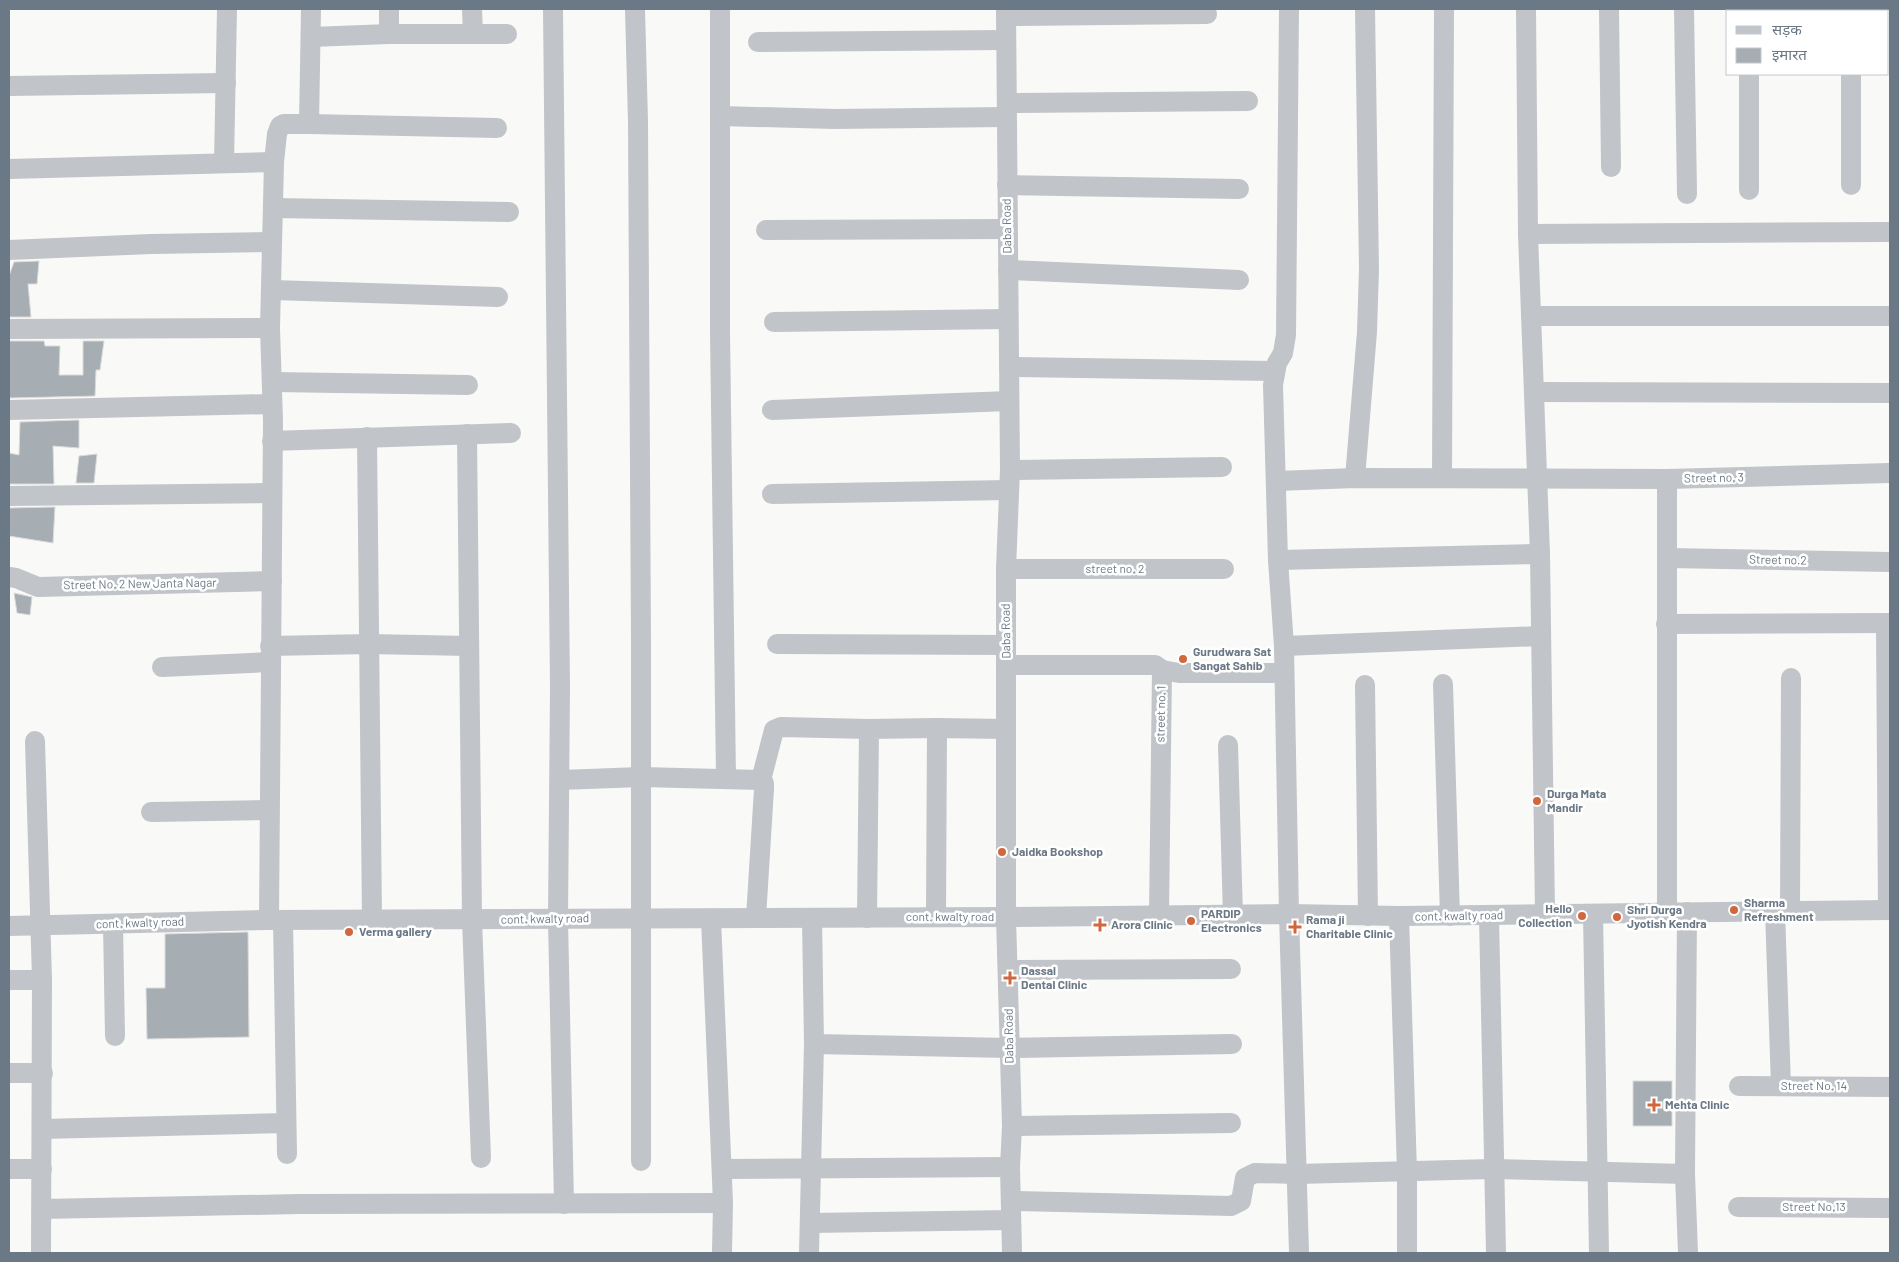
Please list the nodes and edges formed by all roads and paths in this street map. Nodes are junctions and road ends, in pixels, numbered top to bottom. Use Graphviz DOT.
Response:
graph roads {
  1 [pos="227,9"];
  2 [pos="311,9"];
  3 [pos="389,9"];
  4 [pos="472,9"];
  5 [pos="553,9"];
  6 [pos="635,9"];
  7 [pos="720,9"];
  8 [pos="1289,9"];
  9 [pos="1365,9"];
  10 [pos="1444,9"];
  11 [pos="1526,9"];
  12 [pos="1609,9"];
  13 [pos="1684,9"];
  14 [pos="1006,12"];
  15 [pos="1208,14"];
  16 [pos="389,34"];
  17 [pos="473,34"];
  18 [pos="507,34"];
  19 [pos="311,37"];
  20 [pos="1005,40"];
  21 [pos="758,42"];
  22 [pos="1749,75"];
  23 [pos="1850,75"];
  24 [pos="226,83"];
  25 [pos="9,86"];
  26 [pos="1248,101"];
  27 [pos="1006,110"];
  28 [pos="720,116"];
  29 [pos="309,124"];
  30 [pos="497,128"];
  31 [pos="274,162"];
  32 [pos="224,163"];
  33 [pos="1611,167"];
  34 [pos="9,169"];
  35 [pos="1006,185"];
  36 [pos="1851,185"];
  37 [pos="1239,189"];
  38 [pos="1749,190"];
  39 [pos="1687,194"];
  40 [pos="274,208"];
  41 [pos="509,212"];
  42 [pos="1007,229"];
  43 [pos="766,230"];
  44 [pos="1890,232"];
  45 [pos="1528,234"];
  46 [pos="271,242"];
  47 [pos="9,250"];
  48 [pos="1008,270"];
  49 [pos="1239,280"];
  50 [pos="272,290"];
  51 [pos="498,297"];
  52 [pos="1531,316"];
  53 [pos="1890,316"];
  54 [pos="1008,319"];
  55 [pos="774,322"];
  56 [pos="9,328"];
  57 [pos="270,328"];
  58 [pos="1009,367"];
  59 [pos="1275,371"];
  60 [pos="273,382"];
  61 [pos="468,385"];
  62 [pos="1534,392"];
  63 [pos="1890,393"];
  64 [pos="1009,401"];
  65 [pos="272,404"];
  66 [pos="9,410"];
  67 [pos="772,410"];
  68 [pos="511,433"];
  69 [pos="467,434"];
  70 [pos="367,437"];
  71 [pos="272,441"];
  72 [pos="1222,468"];
  73 [pos="1010,470"];
  74 [pos="1890,473"];
  75 [pos="1355,478"];
  76 [pos="1442,478"];
  77 [pos="1538,479"];
  78 [pos="1667,479"];
  79 [pos="1277,481"];
  80 [pos="1010,490"];
  81 [pos="272,493"];
  82 [pos="772,494"];
  83 [pos="9,496"];
  84 [pos="1540,554"];
  85 [pos="1667,558"];
  86 [pos="1278,560"];
  87 [pos="1890,562"];
  88 [pos="1006,568"];
  89 [pos="1224,569"];
  90 [pos="9,577"];
  91 [pos="272,582"];
  92 [pos="1888,623"];
  93 [pos="1666,624"];
  94 [pos="1542,636"];
  95 [pos="369,644"];
  96 [pos="777,644"];
  97 [pos="1006,645"];
  98 [pos="469,646"];
  99 [pos="1284,646"];
  100 [pos="270,654"];
  101 [pos="1006,665"];
  102 [pos="162,667"];
  103 [pos="1162,670"];
  104 [pos="1284,673"];
  105 [pos="1791,678"];
  106 [pos="1443,684"];
  107 [pos="1365,685"];
  108 [pos="937,728"];
  109 [pos="869,729"];
  110 [pos="1005,729"];
  111 [pos="36,741"];
  112 [pos="1228,745"];
  113 [pos="641,777"];
  114 [pos="726,778"];
  115 [pos="560,780"];
  116 [pos="762,780"];
  117 [pos="269,810"];
  118 [pos="151,812"];
  119 [pos="1782,910"];
  120 [pos="1889,910"];
  121 [pos="1667,912"];
  122 [pos="1687,912"];
  123 [pos="1289,914"];
  124 [pos="1545,914"];
  125 [pos="1592,914"];
  126 [pos="1232,915"];
  127 [pos="1159,916"];
  128 [pos="1368,916"];
  129 [pos="1399,916"];
  130 [pos="1450,916"];
  131 [pos="1489,916"];
  132 [pos="1006,917"];
  133 [pos="641,918"];
  134 [pos="756,918"];
  135 [pos="812,918"];
  136 [pos="868,918"];
  137 [pos="936,918"];
  138 [pos="558,919"];
  139 [pos="711,919"];
  140 [pos="276,920"];
  141 [pos="372,920"];
  142 [pos="472,920"];
  143 [pos="113,924"];
  144 [pos="9,926"];
  145 [pos="40,926"];
  146 [pos="1231,969"];
  147 [pos="1008,970"];
  148 [pos="9,980"];
  149 [pos="42,980"];
  150 [pos="115,1036"];
  151 [pos="814,1044"];
  152 [pos="1232,1044"];
  153 [pos="1010,1048"];
  154 [pos="9,1073"];
  155 [pos="42,1073"];
  156 [pos="1739,1086"];
  157 [pos="1781,1086"];
  158 [pos="1890,1087"];
  159 [pos="286,1123"];
  160 [pos="1231,1123"];
  161 [pos="1012,1126"];
  162 [pos="42,1129"];
  163 [pos="287,1154"];
  164 [pos="481,1158"];
  165 [pos="641,1161"];
  166 [pos="1010,1166"];
  167 [pos="810,1168"];
  168 [pos="9,1169"];
  169 [pos="42,1169"];
  170 [pos="722,1169"];
  171 [pos="1493,1170"];
  172 [pos="1407,1172"];
  173 [pos="1597,1172"];
  174 [pos="1297,1174"];
  175 [pos="1685,1174"];
  176 [pos="723,1203"];
  177 [pos="564,1204"];
  178 [pos="1738,1207"];
  179 [pos="1890,1208"];
  180 [pos="42,1209"];
  181 [pos="1011,1211"];
  182 [pos="810,1224"];
  183 [pos="41,1253"];
  184 [pos="722,1253"];
  185 [pos="810,1253"];
  186 [pos="1012,1253"];
  187 [pos="1299,1253"];
  188 [pos="1407,1253"];
  189 [pos="1496,1253"];
  190 [pos="1599,1253"];
  191 [pos="1688,1253"];
  1 -- 24 [label="street"];
  2 -- 19 [label="street"];
  3 -- 16 [label="street"];
  4 -- 17 [label="street"];
  5 -- 115 [label="street"];
  6 -- 113 [label="street"];
  7 -- 28 [label="street"];
  8 -- 59 [label="street"];
  9 -- 75 [label="street"];
  10 -- 76 [label="street"];
  11 -- 45 [label="street"];
  12 -- 33 [label="street"];
  13 -- 39 [label="street"];
  14 -- 15 [label="street"];
  14 -- 20 [label="street, Daba Road"];
  16 -- 17 [label="street"];
  16 -- 19 [label="street"];
  17 -- 18 [label="street"];
  19 -- 29 [label="street"];
  20 -- 21 [label="street"];
  20 -- 27 [label="street, Daba Road"];
  22 -- 38 [label="street"];
  23 -- 36 [label="street"];
  24 -- 25 [label="street"];
  24 -- 32 [label="street"];
  26 -- 27 [label="street"];
  27 -- 28 [label="street"];
  27 -- 35 [label="street, Daba Road"];
  28 -- 114 [label="street"];
  29 -- 30 [label="street"];
  29 -- 31 [label="street"];
  31 -- 32 [label="street"];
  31 -- 40 [label="street"];
  32 -- 34 [label="street"];
  35 -- 37 [label="street"];
  35 -- 42 [label="street, Daba Road"];
  40 -- 41 [label="street"];
  40 -- 46 [label="street"];
  42 -- 43 [label="street"];
  42 -- 48 [label="street, Daba Road"];
  44 -- 45 [label="street"];
  45 -- 52 [label="street"];
  46 -- 47 [label="street"];
  46 -- 50 [label="street"];
  48 -- 49 [label="street"];
  48 -- 54 [label="street, Daba Road"];
  50 -- 51 [label="street"];
  50 -- 57 [label="street"];
  52 -- 53 [label="street"];
  52 -- 62 [label="street"];
  54 -- 55 [label="street"];
  54 -- 58 [label="street, Daba Road"];
  56 -- 57 [label="street"];
  57 -- 60 [label="street"];
  58 -- 59 [label="street"];
  58 -- 64 [label="street, Daba Road"];
  59 -- 79 [label="street"];
  60 -- 61 [label="street"];
  60 -- 65 [label="street"];
  62 -- 63 [label="street"];
  62 -- 77 [label="street"];
  64 -- 67 [label="street"];
  64 -- 73 [label="street, Daba Road"];
  65 -- 66 [label="street"];
  65 -- 71 [label="street"];
  68 -- 69 [label="street"];
  69 -- 70 [label="street"];
  69 -- 98 [label="street"];
  70 -- 71 [label="street"];
  70 -- 95 [label="street"];
  71 -- 81 [label="street"];
  72 -- 73 [label="street"];
  73 -- 80 [label="street, Daba Road"];
  74 -- 78 [label="street, Street no. 3"];
  75 -- 76 [label="street, Street no. 3"];
  75 -- 79 [label="street, Street no. 3"];
  76 -- 77 [label="street, Street no. 3"];
  77 -- 78 [label="street, Street no. 3"];
  77 -- 84 [label="street"];
  78 -- 85 [label="street"];
  79 -- 86 [label="street"];
  80 -- 82 [label="street"];
  80 -- 88 [label="street, Daba Road"];
  81 -- 83 [label="street"];
  81 -- 91 [label="street"];
  84 -- 86 [label="street"];
  84 -- 94 [label="street"];
  85 -- 87 [label="street, Street no.2"];
  85 -- 93 [label="street"];
  86 -- 99 [label="street"];
  88 -- 89 [label="street, street no. 2"];
  88 -- 97 [label="street, Daba Road"];
  90 -- 91 [label="street, Street No. 2 New Janta Nagar"];
  91 -- 100 [label="street"];
  92 -- 93 [label="street"];
  92 -- 120 [label="street"];
  93 -- 121 [label="street"];
  94 -- 99 [label="street"];
  94 -- 124 [label="street"];
  95 -- 98 [label="street"];
  95 -- 100 [label="street"];
  95 -- 141 [label="street"];
  96 -- 97 [label="street"];
  97 -- 101 [label="street, Daba Road"];
  98 -- 142 [label="street"];
  99 -- 104 [label="street"];
  100 -- 102 [label="street"];
  100 -- 117 [label="street"];
  101 -- 103 [label="street, street no. 1"];
  101 -- 110 [label="street, Daba Road"];
  103 -- 104 [label="street"];
  103 -- 127 [label="street, street no. 1"];
  104 -- 123 [label="street"];
  105 -- 119 [label="street"];
  106 -- 130 [label="street"];
  107 -- 128 [label="street"];
  108 -- 109 [label="street"];
  108 -- 110 [label="street"];
  108 -- 137 [label="street"];
  109 -- 116 [label="street"];
  109 -- 136 [label="street"];
  110 -- 132 [label="street, Daba Road"];
  111 -- 145 [label="street"];
  112 -- 126 [label="street"];
  113 -- 114 [label="street"];
  113 -- 115 [label="street"];
  113 -- 133 [label="street"];
  114 -- 116 [label="street"];
  115 -- 138 [label="street"];
  116 -- 134 [label="street"];
  117 -- 118 [label="street"];
  117 -- 140 [label="street"];
  119 -- 120 [label="street, cont. kwalty road"];
  119 -- 122 [label="street, cont. kwalty road"];
  119 -- 157 [label="street"];
  121 -- 122 [label="street, cont. kwalty road"];
  121 -- 125 [label="street, cont. kwalty road"];
  122 -- 175 [label="street"];
  123 -- 126 [label="street, cont. kwalty road"];
  123 -- 128 [label="street, cont. kwalty road"];
  123 -- 174 [label="street"];
  124 -- 125 [label="street, cont. kwalty road"];
  124 -- 131 [label="street, cont. kwalty road"];
  125 -- 173 [label="street"];
  126 -- 127 [label="street, cont. kwalty road"];
  127 -- 132 [label="street, cont. kwalty road"];
  128 -- 129 [label="street, cont. kwalty road"];
  129 -- 130 [label="street, cont. kwalty road"];
  129 -- 172 [label="street"];
  130 -- 131 [label="street, cont. kwalty road"];
  131 -- 171 [label="street"];
  132 -- 137 [label="street, cont. kwalty road"];
  132 -- 147 [label="street, Daba Road"];
  133 -- 138 [label="street, cont. kwalty road"];
  133 -- 139 [label="street, cont. kwalty road"];
  133 -- 165 [label="street"];
  134 -- 135 [label="street, cont. kwalty road"];
  134 -- 139 [label="street, cont. kwalty road"];
  135 -- 136 [label="street, cont. kwalty road"];
  135 -- 151 [label="street"];
  136 -- 137 [label="street, cont. kwalty road"];
  138 -- 142 [label="street, cont. kwalty road"];
  138 -- 177 [label="street"];
  139 -- 170 [label="street"];
  140 -- 141 [label="street, cont. kwalty road"];
  140 -- 143 [label="street, cont. kwalty road"];
  140 -- 159 [label="street"];
  141 -- 142 [label="street, cont. kwalty road"];
  142 -- 164 [label="street"];
  143 -- 145 [label="street, cont. kwalty road"];
  143 -- 150 [label="street"];
  144 -- 145 [label="street, cont. kwalty road"];
  145 -- 149 [label="street"];
  146 -- 147 [label="street"];
  147 -- 153 [label="street, Daba Road"];
  148 -- 149 [label="street"];
  149 -- 155 [label="street"];
  151 -- 153 [label="street"];
  151 -- 167 [label="street"];
  152 -- 153 [label="street"];
  153 -- 161 [label="street, Daba Road"];
  154 -- 155 [label="street"];
  155 -- 162 [label="street"];
  156 -- 157 [label="street, Street No. 14"];
  157 -- 158 [label="street, Street No. 14"];
  159 -- 162 [label="street"];
  159 -- 163 [label="street"];
  160 -- 161 [label="street"];
  161 -- 166 [label="street, Daba Road"];
  162 -- 169 [label="street"];
  166 -- 167 [label="street"];
  166 -- 181 [label="street, Daba Road"];
  167 -- 170 [label="street"];
  167 -- 182 [label="street"];
  168 -- 169 [label="street"];
  169 -- 180 [label="street"];
  170 -- 176 [label="street"];
  171 -- 172 [label="street"];
  171 -- 173 [label="street"];
  171 -- 189 [label="street"];
  172 -- 174 [label="street"];
  172 -- 188 [label="street"];
  173 -- 175 [label="street"];
  173 -- 190 [label="street"];
  174 -- 181 [label="street"];
  174 -- 187 [label="street"];
  175 -- 191 [label="street"];
  176 -- 177 [label="street"];
  176 -- 184 [label="street"];
  177 -- 180 [label="street"];
  178 -- 179 [label="street, Street No.13"];
  180 -- 183 [label="street"];
  181 -- 182 [label="street"];
  181 -- 186 [label="street, Daba Road"];
  182 -- 185 [label="street"];
}
